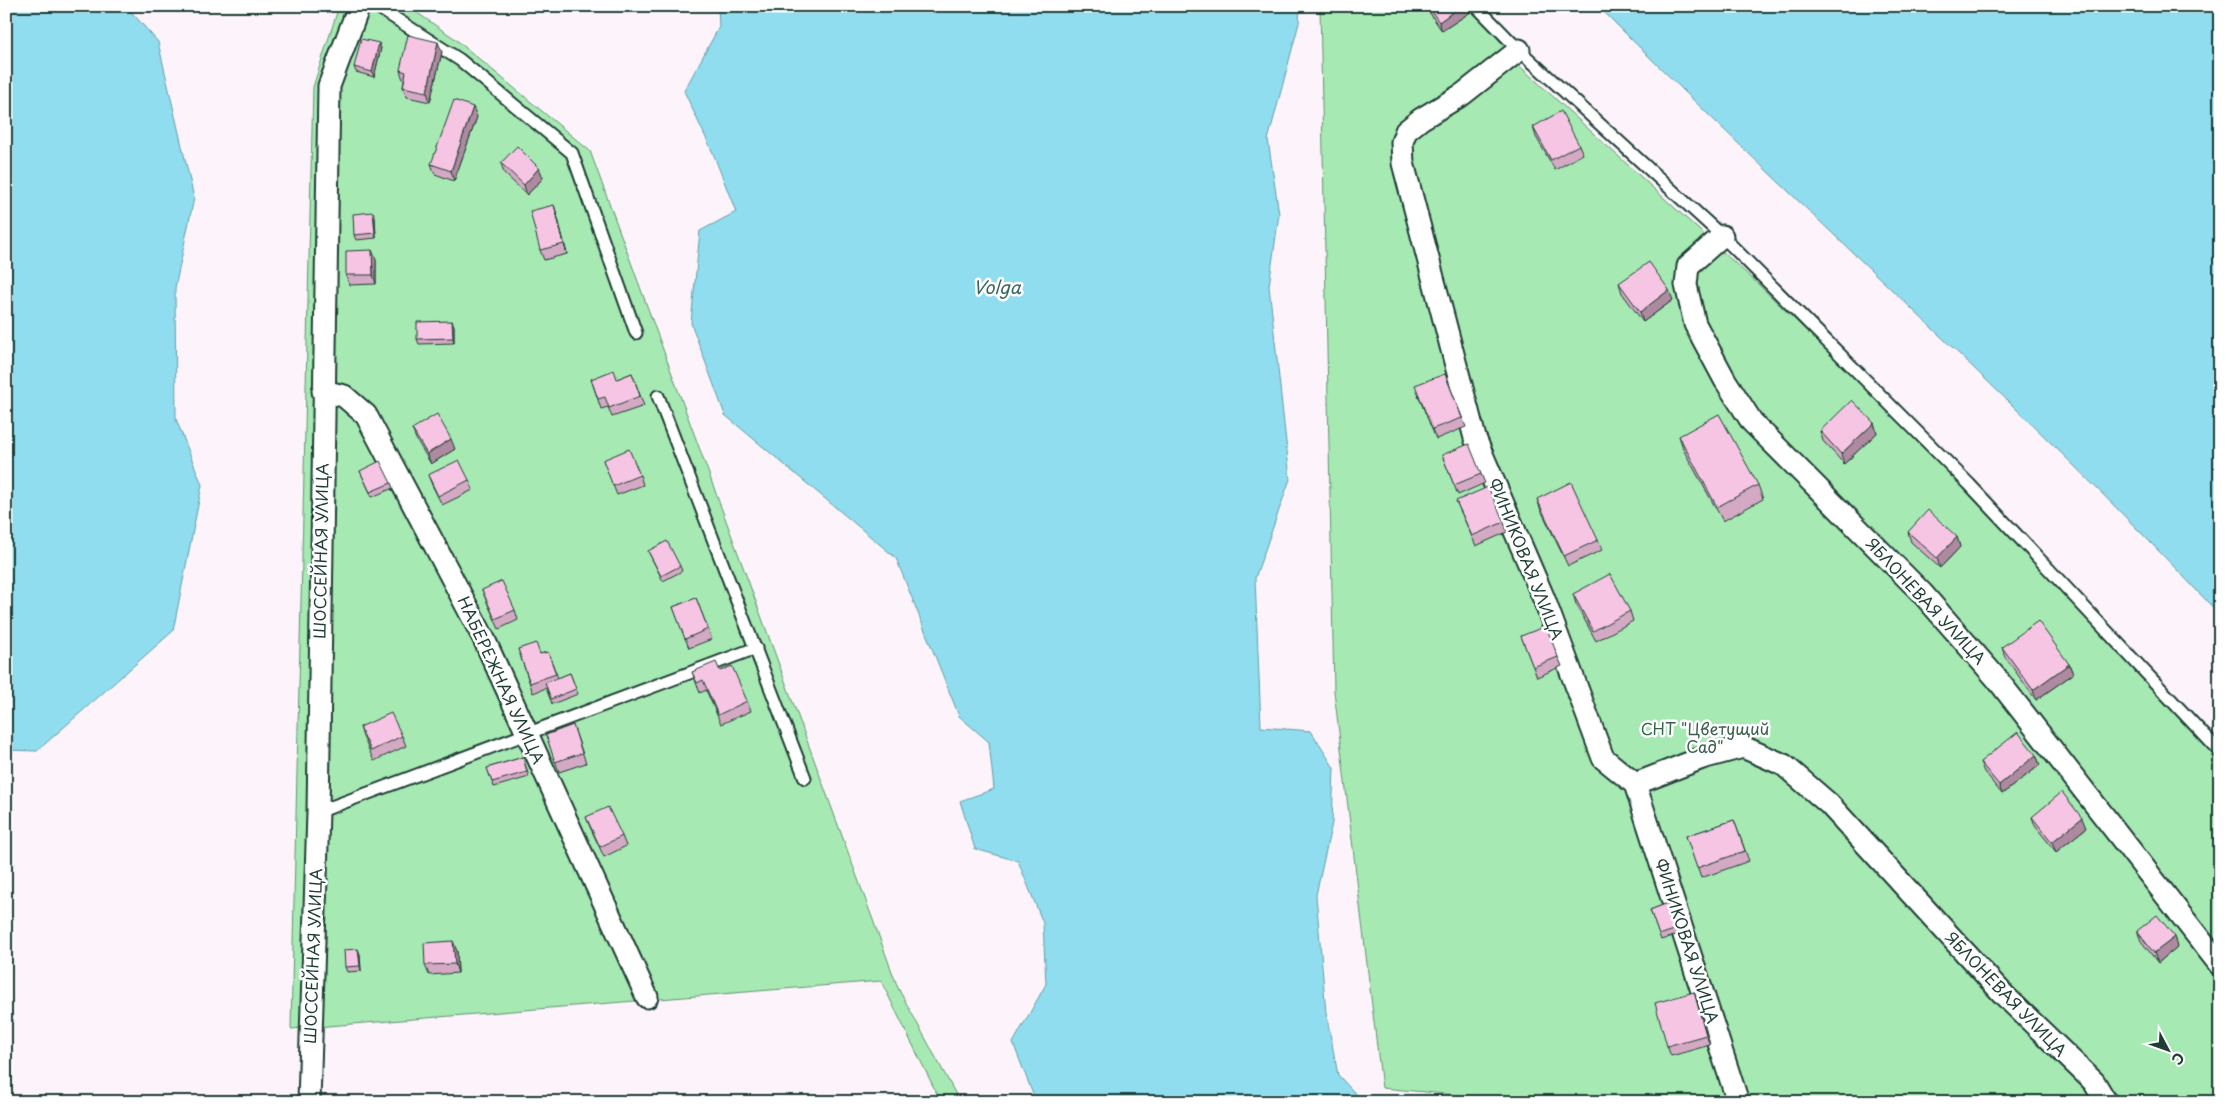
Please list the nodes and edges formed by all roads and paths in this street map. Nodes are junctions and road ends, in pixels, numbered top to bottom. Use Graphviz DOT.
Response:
graph roads {
  1 [pos="358,6"];
  2 [pos="376,6"];
  3 [pos="1476,6"];
  4 [pos="1519,50"];
  5 [pos="1722,236"];
  6 [pos="636,333"];
  7 [pos="323,391"];
  8 [pos="658,396"];
  9 [pos="756,648"];
  10 [pos="527,735"];
  11 [pos="2220,752"];
  12 [pos="805,778"];
  13 [pos="1635,784"];
  14 [pos="318,812"];
  15 [pos="2220,965"];
  16 [pos="647,997"];
  17 [pos="309,1102"];
  18 [pos="1738,1102"];
  19 [pos="2106,1102"];
  1 -- 7 [label="street, ШОССЕЙНАЯ УЛИЦА"];
  2 -- 6 [label="lane"];
  3 -- 4 [label="lane"];
  4 -- 5 [label="lane"];
  4 -- 13 [label="street, ФИНИКОВАЯ УЛИЦА"];
  5 -- 11 [label="lane"];
  5 -- 15 [label="street, ЯБЛОНЕВАЯ УЛИЦА"];
  7 -- 10 [label="street, НАБЕРЕЖНАЯ УЛИЦА"];
  7 -- 14 [label="street, ШОССЕЙНАЯ УЛИЦА"];
  8 -- 9 [label="lane"];
  9 -- 10 [label="lane"];
  9 -- 12 [label="lane"];
  10 -- 14 [label="lane"];
  10 -- 16 [label="street, НАБЕРЕЖНАЯ УЛИЦА"];
  13 -- 18 [label="street, ФИНИКОВАЯ УЛИЦА"];
  13 -- 19 [label="street, ЯБЛОНЕВАЯ УЛИЦА"];
  14 -- 17 [label="street, ШОССЕЙНАЯ УЛИЦА"];
}
